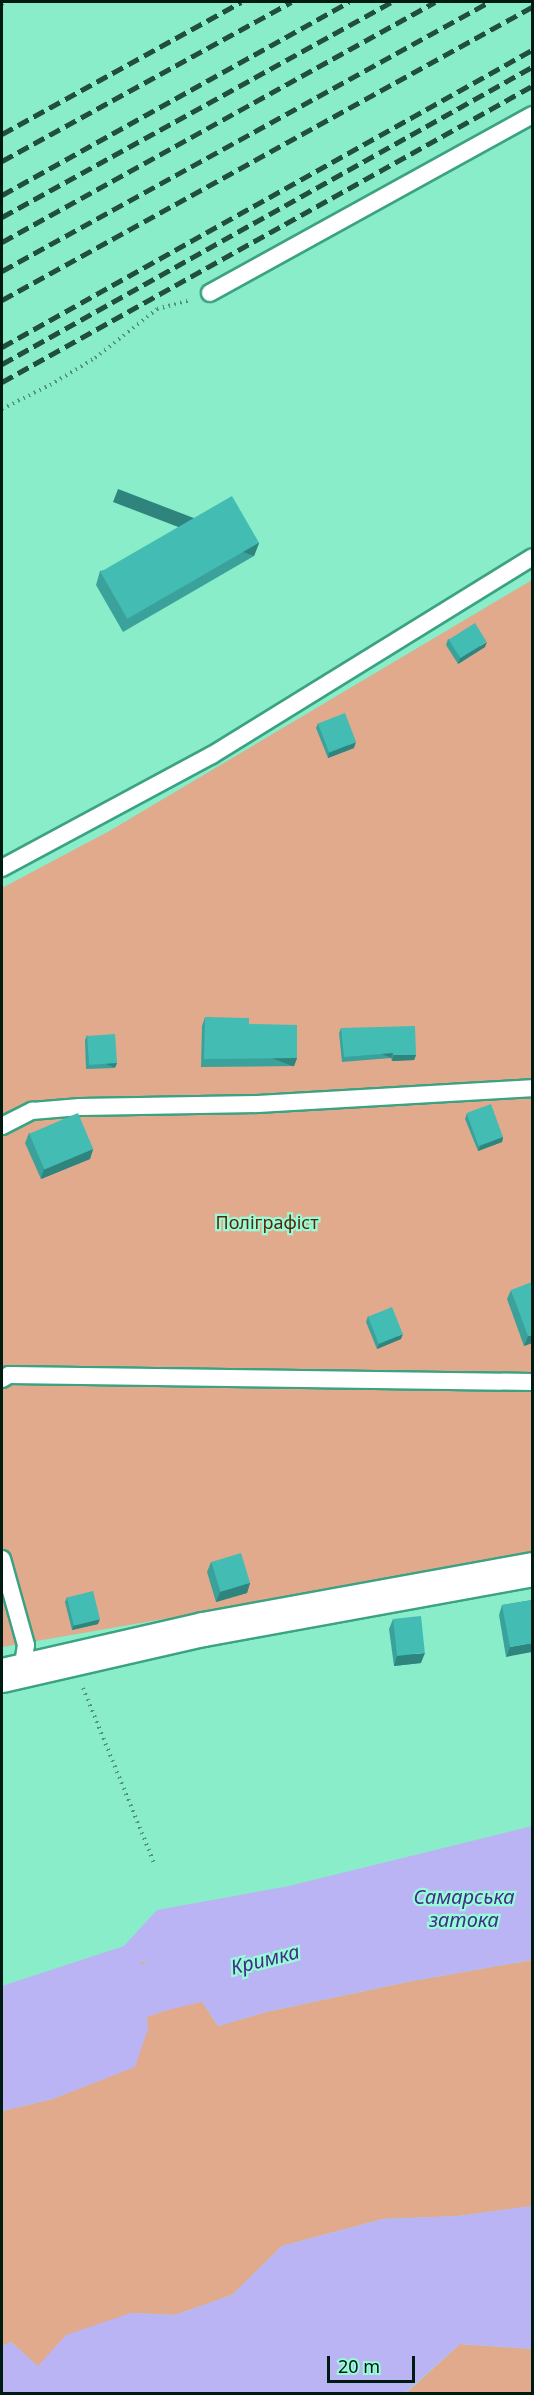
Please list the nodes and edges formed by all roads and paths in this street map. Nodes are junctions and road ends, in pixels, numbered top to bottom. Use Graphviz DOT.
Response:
graph roads {
  1 [pos="7,2"];
  2 [pos="2,4"];
  3 [pos="532,115"];
  4 [pos="210,293"];
  5 [pos="2,409"];
  6 [pos="532,557"];
  7 [pos="2,868"];
  8 [pos="532,1088"];
  9 [pos="2,1126"];
  10 [pos="2,1379"];
  11 [pos="532,1382"];
  12 [pos="2,1559"];
  13 [pos="532,1569"];
  14 [pos="71,1659"];
  15 [pos="11,1673"];
  16 [pos="154,1863"];
  1 -- 2 [label="path"];
  3 -- 4 [label="lane"];
  4 -- 5 [label="path"];
  6 -- 7 [label="lane"];
  8 -- 9 [label="lane"];
  10 -- 11 [label="lane"];
  12 -- 15 [label="lane"];
  13 -- 14 [label="street"];
  14 -- 15 [label="street"];
  14 -- 16 [label="path"];
}
